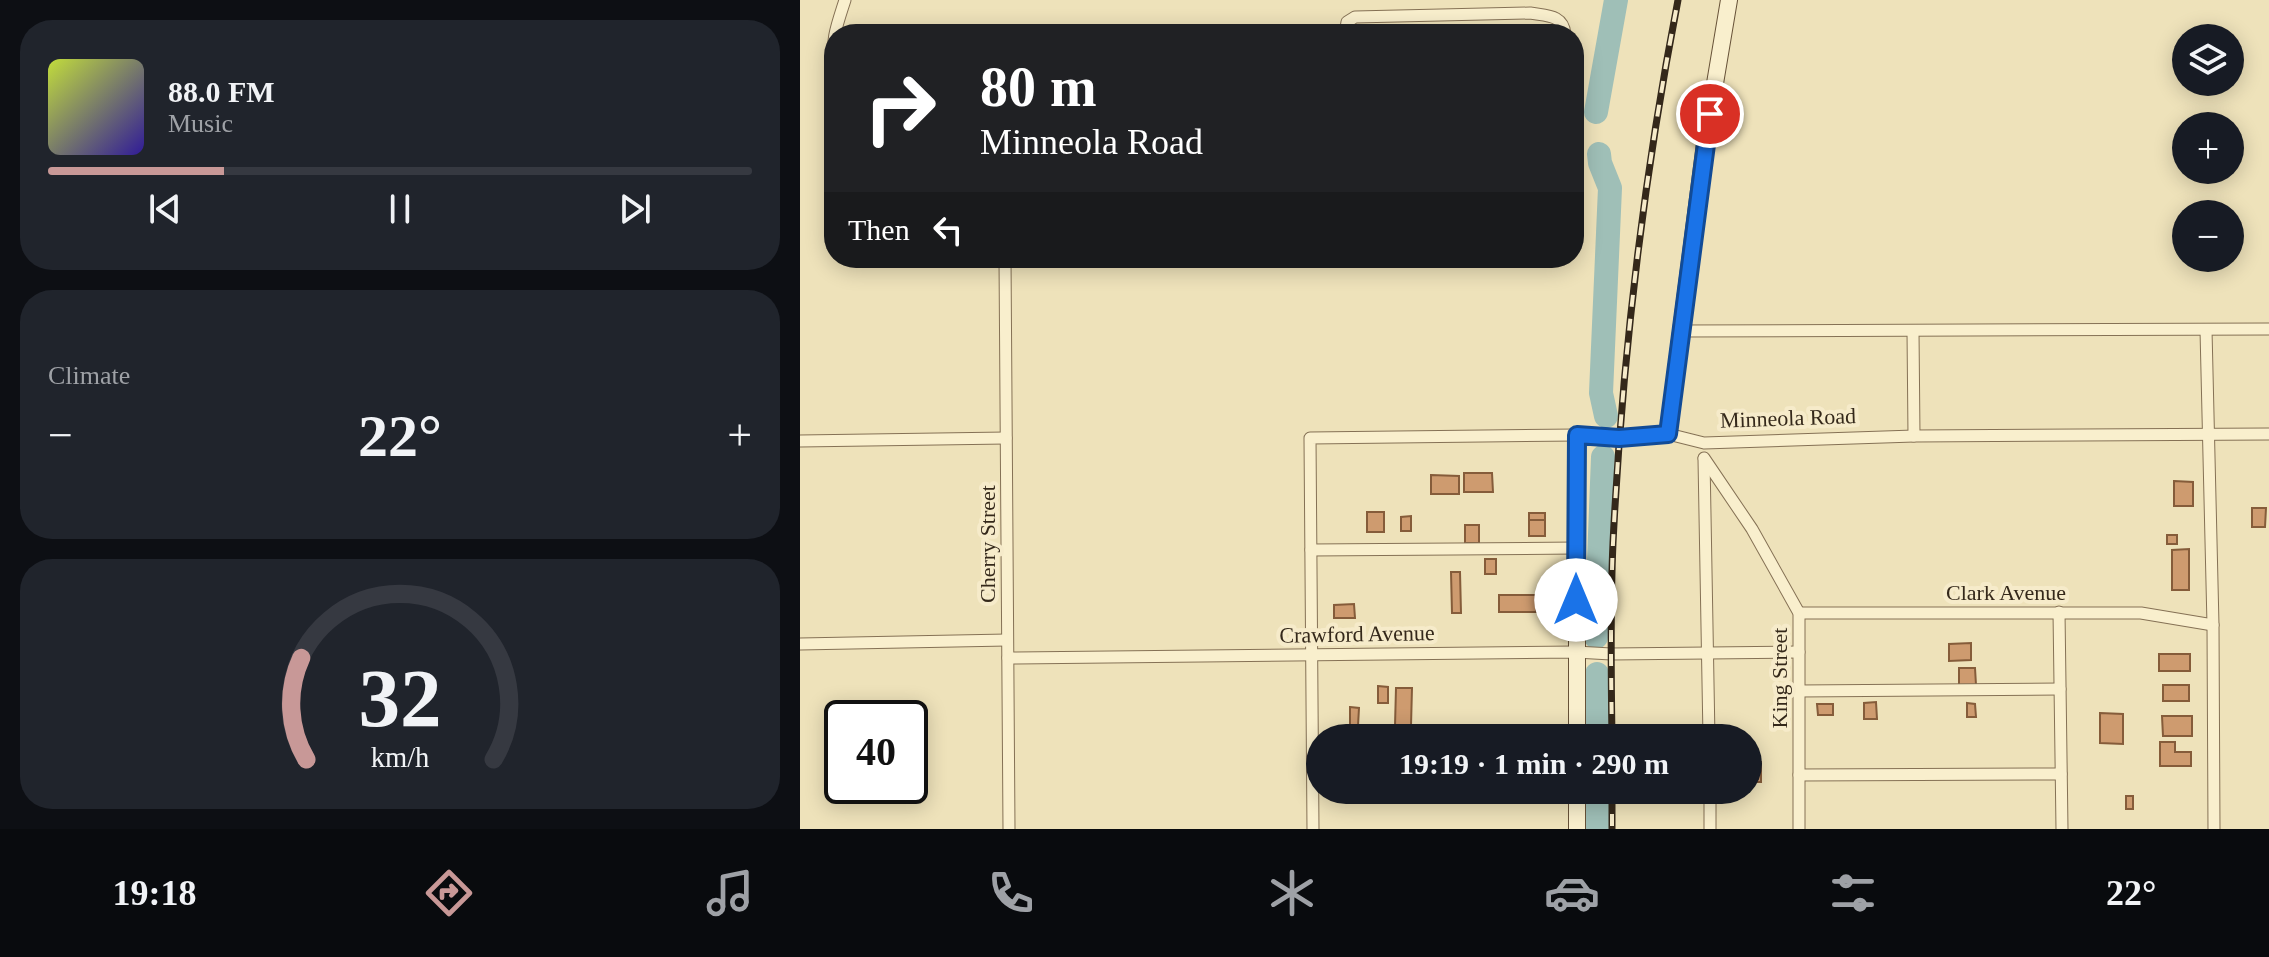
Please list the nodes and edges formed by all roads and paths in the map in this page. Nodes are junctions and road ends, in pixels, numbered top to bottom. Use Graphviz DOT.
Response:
graph roads {
  1 [pos="845,0"];
  2 [pos="1729,0"];
  3 [pos="836,24"];
  4 [pos="1347,24"];
  5 [pos="1563,24"];
  6 [pos="1005,268"];
  7 [pos="2269,329"];
  8 [pos="2206,330"];
  9 [pos="1680,331"];
  10 [pos="1913,331"];
  11 [pos="1668,434"];
  12 [pos="2209,434"];
  13 [pos="2269,434"];
  14 [pos="1577,435"];
  15 [pos="1914,436"];
  16 [pos="1006,438"];
  17 [pos="800,441"];
  18 [pos="1704,443"];
  19 [pos="1704,458"];
  20 [pos="1577,548"];
  21 [pos="1311,550"];
  22 [pos="2059,612"];
  23 [pos="1799,613"];
  24 [pos="2213,625"];
  25 [pos="1007,640"];
  26 [pos="800,644"];
  27 [pos="1576,652"];
  28 [pos="1799,652"];
  29 [pos="1312,654"];
  30 [pos="1707,654"];
  31 [pos="1008,658"];
  32 [pos="2060,689"];
  33 [pos="1799,691"];
  34 [pos="1577,724"];
  35 [pos="1709,724"];
  36 [pos="2061,774"];
  37 [pos="1799,775"];
  38 [pos="1577,804"];
  39 [pos="1710,804"];
  40 [pos="1009,829"];
  41 [pos="1313,829"];
  42 [pos="1577,829"];
  43 [pos="1710,829"];
  44 [pos="1799,829"];
  45 [pos="2062,829"];
  46 [pos="2214,829"];
  1 -- 3 [label="street"];
  2 -- 9 [label="street"];
  4 -- 5 [label="street"];
  6 -- 16 [label="street, Cherry Street"];
  7 -- 8 [label="street"];
  8 -- 10 [label="street"];
  8 -- 12 [label="street"];
  9 -- 10 [label="street"];
  9 -- 11 [label="street"];
  10 -- 15 [label="street"];
  11 -- 14 [label="street, Minneola Road"];
  11 -- 18 [label="street, Minneola Road"];
  12 -- 13 [label="street, Minneola Road"];
  12 -- 15 [label="street, Minneola Road"];
  12 -- 24 [label="street"];
  14 -- 20 [label="street"];
  14 -- 21 [label="street, Minneola Road"];
  15 -- 18 [label="street, Minneola Road"];
  16 -- 17 [label="street"];
  16 -- 25 [label="street, Cherry Street"];
  18 -- 19 [label="street"];
  19 -- 23 [label="street, King Street"];
  19 -- 30 [label="street"];
  20 -- 21 [label="street"];
  20 -- 27 [label="street"];
  21 -- 29 [label="street"];
  22 -- 23 [label="street, Clark Avenue"];
  22 -- 24 [label="street, Clark Avenue"];
  22 -- 32 [label="street"];
  23 -- 28 [label="street, King Street"];
  24 -- 46 [label="street"];
  25 -- 26 [label="street"];
  25 -- 31 [label="street, Cherry Street"];
  27 -- 29 [label="street, Crawford Avenue"];
  27 -- 30 [label="street, Crawford Avenue"];
  27 -- 34 [label="street"];
  28 -- 30 [label="street, Crawford Avenue"];
  28 -- 33 [label="street, King Street"];
  29 -- 31 [label="street, Crawford Avenue"];
  29 -- 41 [label="street"];
  30 -- 35 [label="street"];
  31 -- 40 [label="street, Cherry Street"];
  32 -- 33 [label="street"];
  32 -- 36 [label="street"];
  33 -- 37 [label="street, King Street"];
  36 -- 37 [label="street"];
  36 -- 45 [label="street"];
  37 -- 44 [label="street, King Street"];
  38 -- 42 [label="street"];
  39 -- 43 [label="street"];
}
